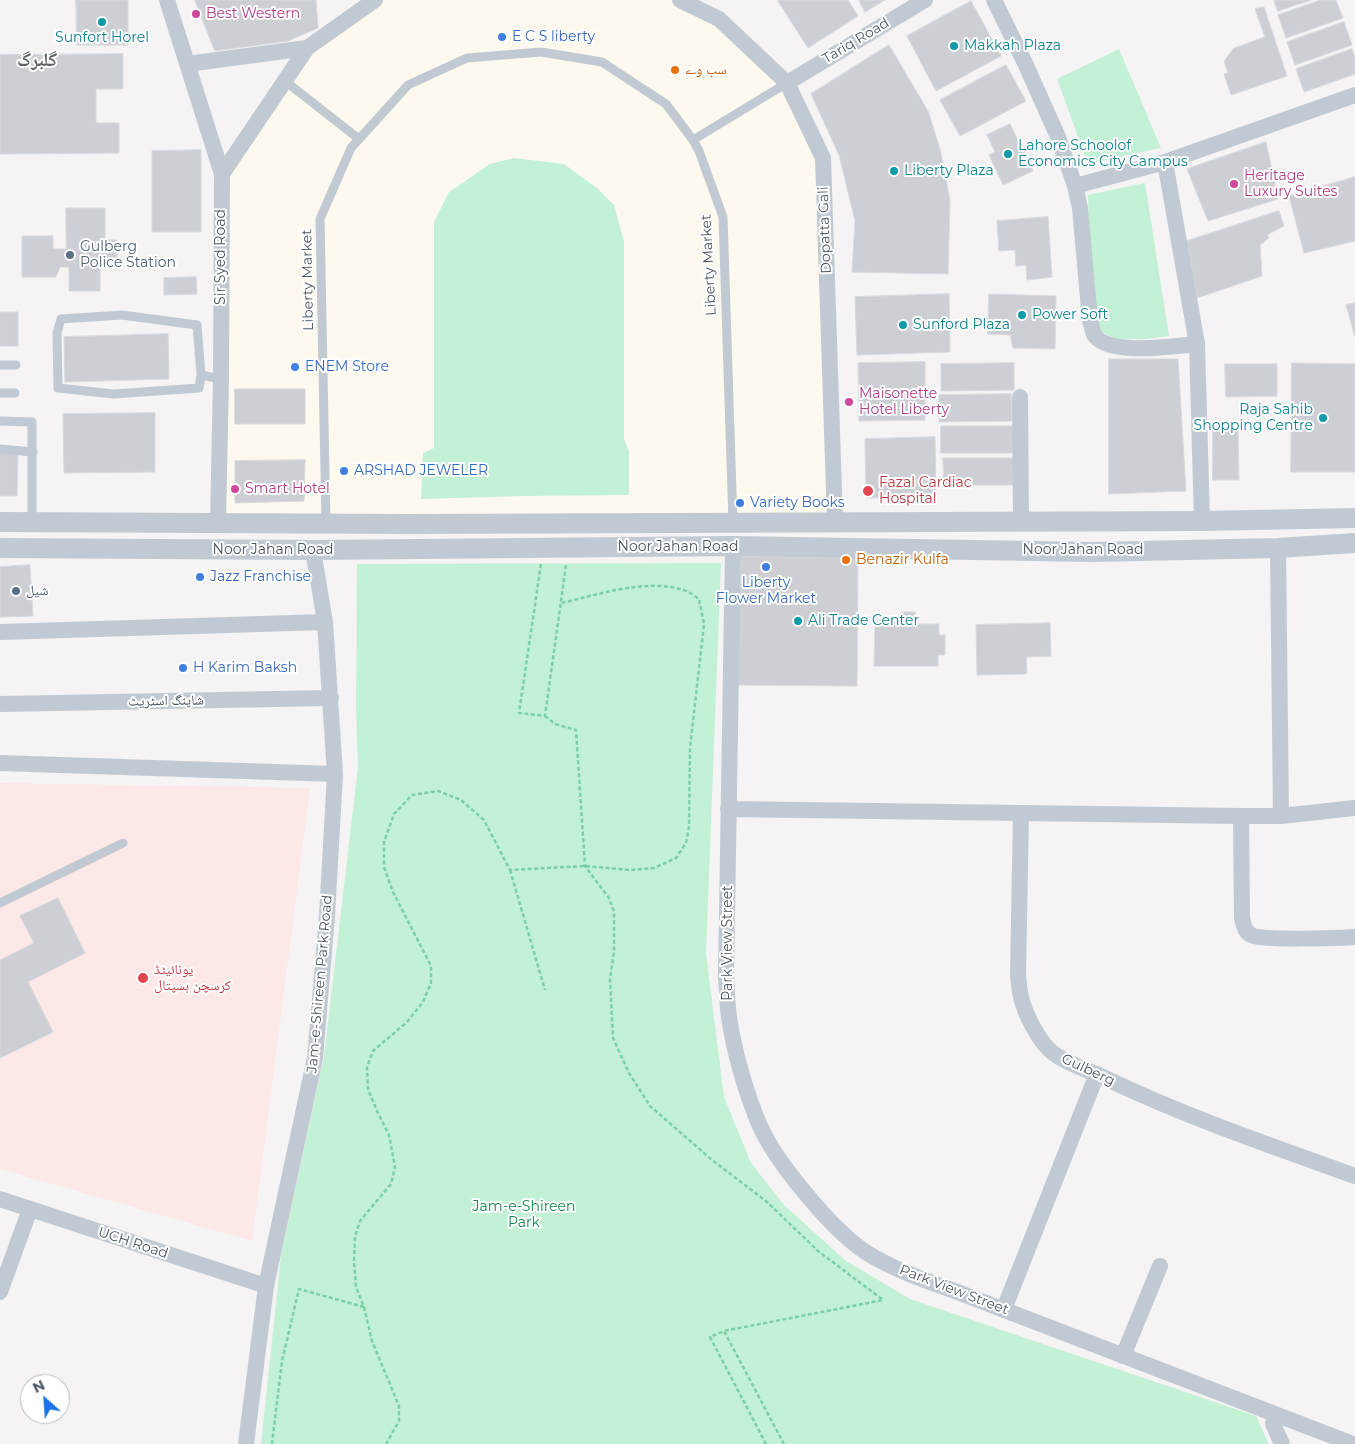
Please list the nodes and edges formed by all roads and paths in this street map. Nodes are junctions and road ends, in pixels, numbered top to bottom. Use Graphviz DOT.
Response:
graph roads {
  1 [pos="167,0"];
  2 [pos="375,0"];
  3 [pos="680,0"];
  4 [pos="925,0"];
  5 [pos="994,0"];
  6 [pos="307,48"];
  7 [pos="187,64"];
  8 [pos="285,81"];
  9 [pos="786,83"];
  10 [pos="1355,95"];
  11 [pos="359,139"];
  12 [pos="693,140"];
  13 [pos="1166,162"];
  14 [pos="222,174"];
  15 [pos="1075,186"];
  16 [pos="1197,344"];
  17 [pos="0,365"];
  18 [pos="16,365"];
  19 [pos="201,375"];
  20 [pos="221,379"];
  21 [pos="0,393"];
  22 [pos="15,393"];
  23 [pos="1020,397"];
  24 [pos="0,421"];
  25 [pos="0,449"];
  26 [pos="32,452"];
  27 [pos="1355,518"];
  28 [pos="1021,521"];
  29 [pos="1202,521"];
  30 [pos="0,522"];
  31 [pos="32,522"];
  32 [pos="835,522"];
  33 [pos="218,523"];
  34 [pos="732,523"];
  35 [pos="326,524"];
  36 [pos="1355,543"];
  37 [pos="732,546"];
  38 [pos="0,548"];
  39 [pos="543,548"];
  40 [pos="568,548"];
  41 [pos="1278,548"];
  42 [pos="313,550"];
  43 [pos="561,603"];
  44 [pos="325,622"];
  45 [pos="0,632"];
  46 [pos="331,698"];
  47 [pos="0,704"];
  48 [pos="545,716"];
  49 [pos="0,762"];
  50 [pos="92,766"];
  51 [pos="0,767"];
  52 [pos="335,774"];
  53 [pos="1355,808"];
  54 [pos="728,809"];
  55 [pos="1021,813"];
  56 [pos="1241,816"];
  57 [pos="1281,816"];
  58 [pos="123,842"];
  59 [pos="585,866"];
  60 [pos="510,870"];
  61 [pos="0,904"];
  62 [pos="1355,937"];
  63 [pos="545,990"];
  64 [pos="1098,1074"];
  65 [pos="1355,1176"];
  66 [pos="0,1199"];
  67 [pos="30,1209"];
  68 [pos="1160,1266"];
  69 [pos="266,1286"];
  70 [pos="0,1292"];
  71 [pos="364,1307"];
  72 [pos="1004,1310"];
  73 [pos="724,1331"];
  74 [pos="1123,1356"];
  75 [pos="1275,1415"];
  76 [pos="246,1444"];
  77 [pos="272,1444"];
  78 [pos="386,1444"];
  79 [pos="766,1444"];
  80 [pos="784,1444"];
  81 [pos="1282,1444"];
  82 [pos="1353,1444"];
  1 -- 7 [label="street, Sir Syed Road"];
  2 -- 6 [label="street"];
  3 -- 9 [label="street, Dopatta Gali"];
  4 -- 9 [label="street, Tariq Road"];
  5 -- 15 [label="street"];
  6 -- 7 [label="street"];
  6 -- 8 [label="street"];
  7 -- 14 [label="street, Sir Syed Road"];
  8 -- 11 [label="lane"];
  8 -- 14 [label="street"];
  9 -- 12 [label="lane"];
  9 -- 32 [label="street, Dopatta Gali"];
  10 -- 13 [label="street"];
  11 -- 12 [label="lane, Liberty Market"];
  11 -- 35 [label="lane, Liberty Market"];
  12 -- 34 [label="lane, Liberty Market"];
  13 -- 15 [label="street"];
  13 -- 16 [label="street"];
  14 -- 20 [label="street, Sir Syed Road"];
  15 -- 16 [label="street"];
  16 -- 29 [label="street"];
  17 -- 18 [label="lane"];
  19 -- 19 [label="lane"];
  19 -- 20 [label="lane"];
  20 -- 33 [label="street, Sir Syed Road"];
  21 -- 22 [label="lane"];
  23 -- 28 [label="street"];
  24 -- 26 [label="lane"];
  25 -- 26 [label="lane"];
  26 -- 31 [label="lane"];
  27 -- 29 [label="street, Noor Jahan Road"];
  28 -- 29 [label="street, Noor Jahan Road"];
  28 -- 32 [label="street, Noor Jahan Road"];
  30 -- 31 [label="street, Noor Jahan Road"];
  31 -- 33 [label="street, Noor Jahan Road"];
  32 -- 34 [label="street, Noor Jahan Road"];
  33 -- 35 [label="street, Noor Jahan Road"];
  34 -- 35 [label="street, Noor Jahan Road"];
  36 -- 41 [label="street, Noor Jahan Road"];
  37 -- 40 [label="street, Noor Jahan Road"];
  37 -- 41 [label="street, Noor Jahan Road"];
  37 -- 54 [label="street, Park View Street"];
  38 -- 42 [label="street, Noor Jahan Road"];
  39 -- 40 [label="street, Noor Jahan Road"];
  39 -- 42 [label="street, Noor Jahan Road"];
  39 -- 48 [label="path"];
  40 -- 43 [label="path"];
  41 -- 57 [label="street"];
  42 -- 44 [label="street, Jam-e-Shireen Park Road"];
  43 -- 48 [label="path"];
  43 -- 59 [label="path"];
  44 -- 45 [label="street"];
  44 -- 46 [label="street, Jam-e-Shireen Park Road"];
  46 -- 47 [label="street, شاپنگ اسٹریٹ"];
  46 -- 52 [label="street, Jam-e-Shireen Park Road"];
  48 -- 59 [label="path"];
  49 -- 50 [label="street"];
  50 -- 51 [label="lane"];
  50 -- 52 [label="street"];
  52 -- 69 [label="street, Jam-e-Shireen Park Road"];
  53 -- 57 [label="street"];
  54 -- 55 [label="street"];
  54 -- 72 [label="street, Park View Street"];
  55 -- 56 [label="street"];
  55 -- 64 [label="street, Gulberg"];
  56 -- 57 [label="street"];
  56 -- 62 [label="street"];
  58 -- 61 [label="lane"];
  59 -- 60 [label="path"];
  59 -- 73 [label="path"];
  60 -- 63 [label="path"];
  60 -- 71 [label="path"];
  64 -- 65 [label="street, Gulberg"];
  64 -- 72 [label="street"];
  66 -- 67 [label="street, UCH Road"];
  67 -- 69 [label="street, UCH Road"];
  67 -- 70 [label="street"];
  68 -- 74 [label="street"];
  69 -- 76 [label="street, Jam-e-Shireen Park Road"];
  71 -- 77 [label="path"];
  71 -- 78 [label="path"];
  72 -- 74 [label="street, Park View Street"];
  73 -- 79 [label="path"];
  73 -- 80 [label="path"];
  74 -- 75 [label="street, Park View Street"];
  75 -- 81 [label="street"];
  75 -- 82 [label="street, Park View Street"];
}
